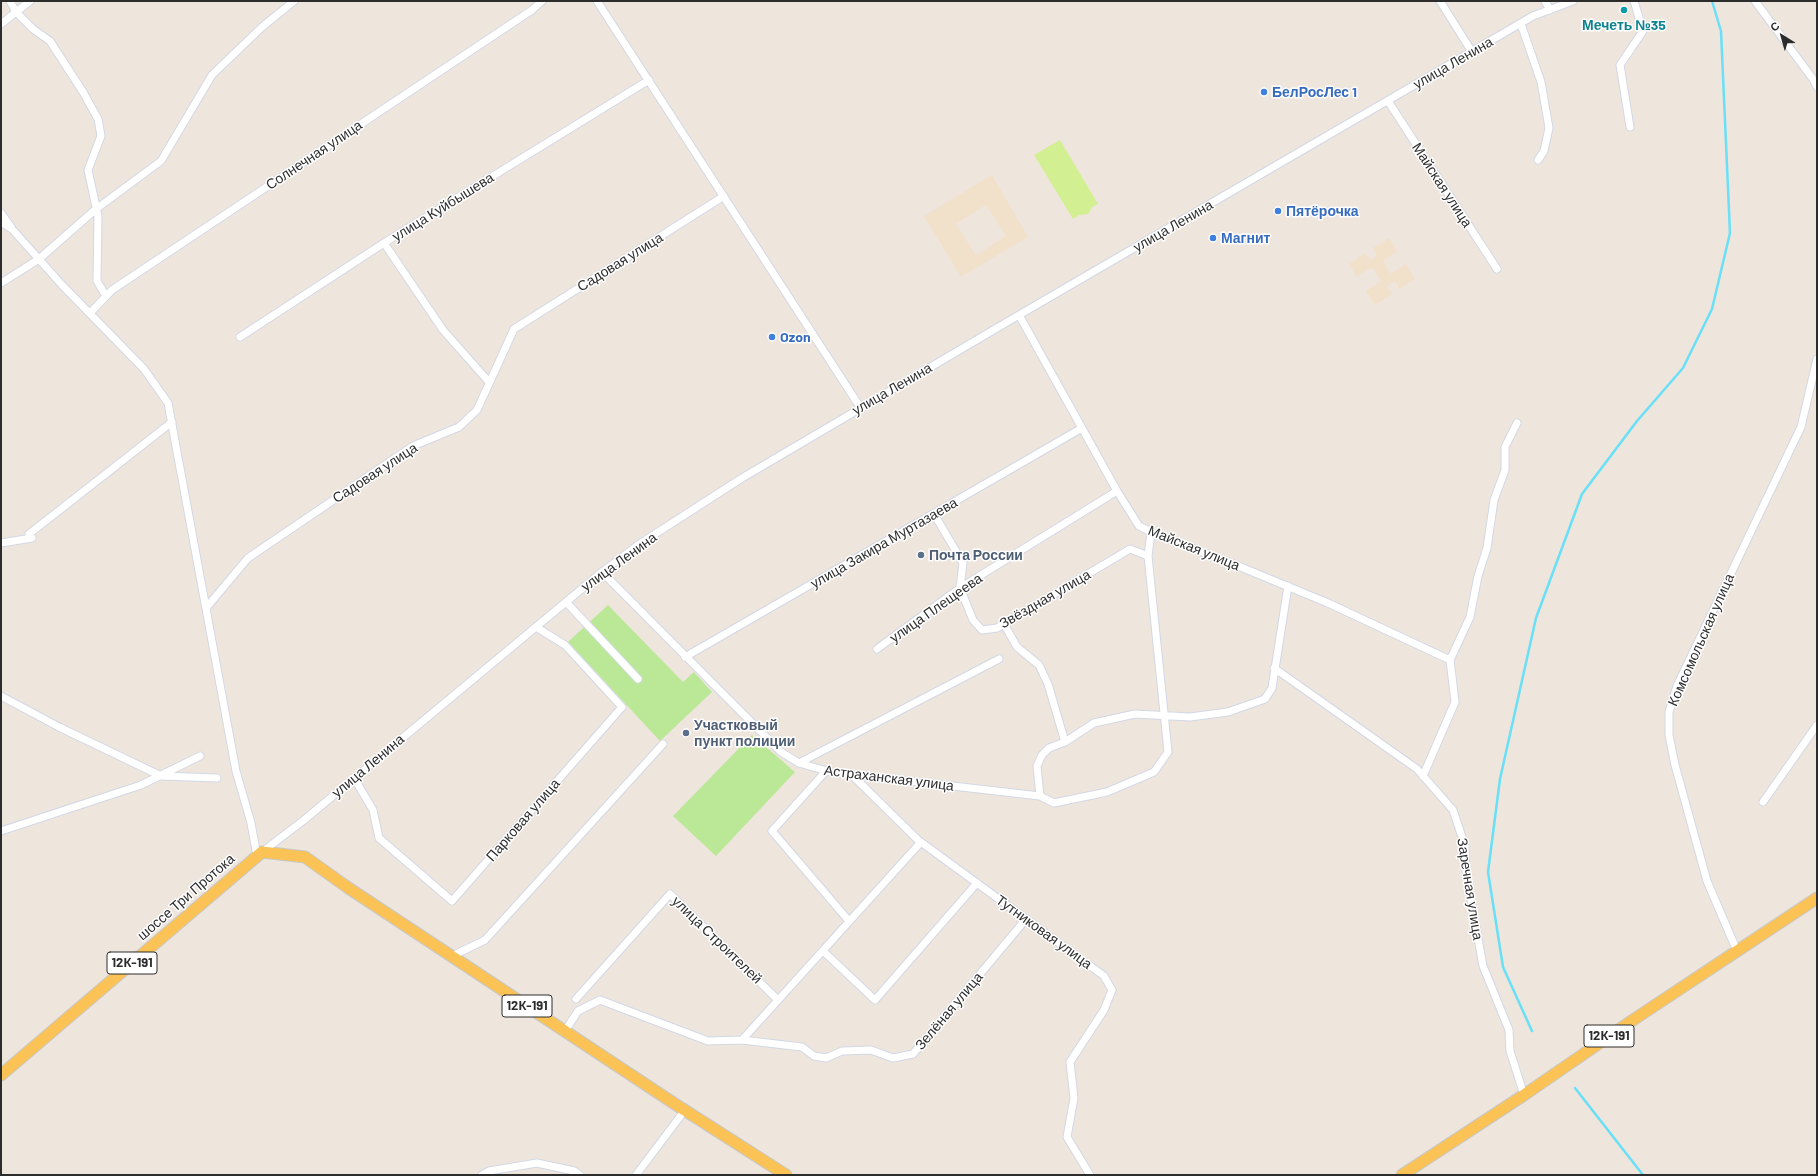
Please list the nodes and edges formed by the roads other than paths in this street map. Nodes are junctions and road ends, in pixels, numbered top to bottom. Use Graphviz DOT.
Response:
graph roads {
  1 [pos="10,1"];
  2 [pos="30,1"];
  3 [pos="294,1"];
  4 [pos="542,1"];
  5 [pos="597,1"];
  6 [pos="1440,1"];
  7 [pos="1545,1"];
  8 [pos="1573,1"];
  9 [pos="1634,1"];
  10 [pos="1754,1"];
  11 [pos="1550,10"];
  12 [pos="16,12"];
  13 [pos="5,17"];
  14 [pos="1,24"];
  15 [pos="1521,24"];
  16 [pos="1472,52"];
  17 [pos="649,80"];
  18 [pos="1817,87"];
  19 [pos="1388,101"];
  20 [pos="1630,127"];
  21 [pos="1538,160"];
  22 [pos="724,196"];
  23 [pos="96,209"];
  24 [pos="1,213"];
  25 [pos="1,222"];
  26 [pos="12,229"];
  27 [pos="384,243"];
  28 [pos="39,259"];
  29 [pos="1497,269"];
  30 [pos="1,283"];
  31 [pos="106,296"];
  32 [pos="90,313"];
  33 [pos="1019,315"];
  34 [pos="240,337"];
  35 [pos="1817,359"];
  36 [pos="490,382"];
  37 [pos="860,407"];
  38 [pos="172,422"];
  39 [pos="1517,423"];
  40 [pos="1082,428"];
  41 [pos="1117,491"];
  42 [pos="934,514"];
  43 [pos="1151,532"];
  44 [pos="1,543"];
  45 [pos="1148,556"];
  46 [pos="602,572"];
  47 [pos="1288,586"];
  48 [pos="960,588"];
  49 [pos="566,602"];
  50 [pos="206,608"];
  51 [pos="1004,624"];
  52 [pos="536,627"];
  53 [pos="877,649"];
  54 [pos="685,657"];
  55 [pos="999,659"];
  56 [pos="1450,660"];
  57 [pos="1274,668"];
  58 [pos="638,679"];
  59 [pos="1,696"];
  60 [pos="1164,716"];
  61 [pos="1817,725"];
  62 [pos="1065,742"];
  63 [pos="663,744"];
  64 [pos="200,756"];
  65 [pos="799,763"];
  66 [pos="826,771"];
  67 [pos="852,775"];
  68 [pos="161,776"];
  69 [pos="1423,776"];
  70 [pos="217,778"];
  71 [pos="354,778"];
  72 [pos="1040,796"];
  73 [pos="1763,802"];
  74 [pos="1,831"];
  75 [pos="921,842"];
  76 [pos="260,854"];
  77 [pos="977,883"];
  78 [pos="1817,898"];
  79 [pos="1026,919"];
  80 [pos="849,921"];
  81 [pos="823,951"];
  82 [pos="1737,951"];
  83 [pos="452,956"];
  84 [pos="576,999"];
  85 [pos="778,1000"];
  86 [pos="565,1031"];
  87 [pos="742,1040"];
  88 [pos="1,1075"];
  89 [pos="1524,1095"];
  90 [pos="685,1110"];
  91 [pos="482,1175"];
  92 [pos="580,1175"];
  93 [pos="636,1175"];
  94 [pos="786,1175"];
  95 [pos="1090,1175"];
  96 [pos="1402,1175"];
  1 -- 12 [label="street"];
  2 -- 12 [label="street"];
  3 -- 23 [label="street"];
  4 -- 31 [label="street, Солнечная улица"];
  5 -- 17 [label="street"];
  6 -- 16 [label="street"];
  7 -- 11 [label="street"];
  8 -- 11 [label="street, улица Ленина"];
  9 -- 20 [label="street"];
  10 -- 18 [label="street"];
  11 -- 15 [label="street, улица Ленина"];
  12 -- 13 [label="street"];
  12 -- 23 [label="street"];
  13 -- 14 [label="street"];
  15 -- 16 [label="street, улица Ленина"];
  15 -- 21 [label="street"];
  16 -- 19 [label="street, улица Ленина"];
  17 -- 22 [label="street"];
  17 -- 27 [label="street, улица Куйбышева"];
  19 -- 29 [label="street, Майская улица"];
  19 -- 33 [label="street, улица Ленина"];
  22 -- 36 [label="street, Садовая улица"];
  22 -- 37 [label="street"];
  23 -- 28 [label="street"];
  23 -- 31 [label="street"];
  24 -- 26 [label="street"];
  25 -- 26 [label="street"];
  26 -- 28 [label="street"];
  27 -- 34 [label="street, улица Куйбышева"];
  27 -- 36 [label="street"];
  28 -- 30 [label="street"];
  28 -- 32 [label="street"];
  31 -- 32 [label="street, Солнечная улица"];
  32 -- 38 [label="street"];
  33 -- 37 [label="street, улица Ленина"];
  33 -- 40 [label="street, Майская улица"];
  35 -- 82 [label="street, Комсомольская улица"];
  36 -- 50 [label="street, Садовая улица"];
  37 -- 46 [label="street, улица Ленина"];
  38 -- 44 [label="street"];
  38 -- 50 [label="street"];
  39 -- 56 [label="street"];
  40 -- 41 [label="street, Майская улица"];
  40 -- 42 [label="street, улица Закира Муртазаева"];
  41 -- 43 [label="street, Майская улица"];
  41 -- 48 [label="street, улица Плещеева"];
  42 -- 48 [label="street"];
  42 -- 54 [label="street, улица Закира Муртазаева"];
  43 -- 45 [label="street, Астраханская улица"];
  43 -- 47 [label="street, Майская улица"];
  45 -- 51 [label="street, Звёздная улица"];
  45 -- 60 [label="street, Астраханская улица"];
  46 -- 49 [label="street, улица Ленина"];
  46 -- 54 [label="street, Астраханская улица"];
  47 -- 56 [label="street, Майская улица"];
  47 -- 57 [label="street"];
  48 -- 51 [label="street, Звёздная улица"];
  48 -- 53 [label="street, улица Плещеева"];
  49 -- 52 [label="street, улица Ленина"];
  49 -- 58 [label="street"];
  50 -- 76 [label="street"];
  51 -- 62 [label="street"];
  52 -- 71 [label="street, улица Ленина"];
  52 -- 71 [label="street, Парковая улица"];
  54 -- 65 [label="street, Астраханская улица"];
  55 -- 65 [label="street"];
  56 -- 69 [label="street"];
  57 -- 60 [label="street"];
  57 -- 69 [label="street, Заречная улица"];
  59 -- 68 [label="street"];
  60 -- 62 [label="street"];
  60 -- 72 [label="street, Астраханская улица"];
  61 -- 73 [label="street"];
  62 -- 72 [label="street"];
  63 -- 83 [label="street"];
  64 -- 68 [label="street"];
  65 -- 66 [label="street, Астраханская улица"];
  66 -- 67 [label="street, Астраханская улица"];
  66 -- 80 [label="street"];
  67 -- 72 [label="street, Астраханская улица"];
  67 -- 75 [label="street, Тутниковая улица"];
  68 -- 70 [label="street"];
  68 -- 74 [label="street"];
  69 -- 89 [label="street, Заречная улица"];
  71 -- 76 [label="street, улица Ленина"];
  75 -- 77 [label="street, Тутниковая улица"];
  75 -- 80 [label="street"];
  76 -- 83 [label="main road, 12К-191"];
  76 -- 88 [label="main road, шоссе Три Протока / 12К-191"];
  77 -- 79 [label="street, Тутниковая улица"];
  77 -- 81 [label="street"];
  78 -- 82 [label="main road, 12К-191"];
  79 -- 87 [label="street, Зелёная улица"];
  79 -- 95 [label="street, Тутниковая улица"];
  80 -- 81 [label="street"];
  81 -- 85 [label="street"];
  82 -- 89 [label="main road, 12К-191"];
  83 -- 86 [label="main road, 12К-191"];
  84 -- 85 [label="street, улица Строителей"];
  85 -- 87 [label="street"];
  86 -- 87 [label="street, Зелёная улица"];
  86 -- 90 [label="main road, 12К-191"];
  89 -- 96 [label="main road, 12К-191"];
  90 -- 93 [label="street"];
  90 -- 94 [label="main road, 12К-191"];
  91 -- 92 [label="street"];
}
